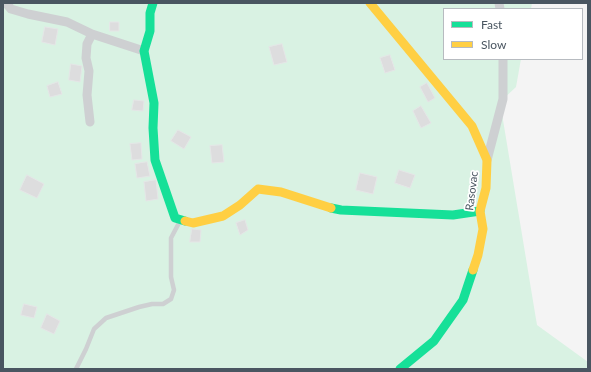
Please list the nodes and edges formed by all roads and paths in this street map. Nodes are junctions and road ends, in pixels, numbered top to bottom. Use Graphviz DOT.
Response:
graph roads {
  1 [pos="6,3"];
  2 [pos="153,3"];
  3 [pos="370,3"];
  4 [pos="92,34"];
  5 [pos="144,51"];
  6 [pos="503,60"];
  7 [pos="90,122"];
  8 [pos="488,160"];
  9 [pos="480,210"];
  10 [pos="181,219"];
  11 [pos="76,369"];
  12 [pos="400,369"];
  1 -- 4 [label="street"];
  2 -- 5 [label="street"];
  3 -- 8 [label="street, Rasovac"];
  4 -- 5 [label="street"];
  4 -- 7 [label="street"];
  5 -- 10 [label="street"];
  6 -- 8 [label="street"];
  8 -- 9 [label="street, Rasovac"];
  9 -- 10 [label="street"];
  9 -- 12 [label="street, Rasovac"];
  10 -- 11 [label="lane"];
}
